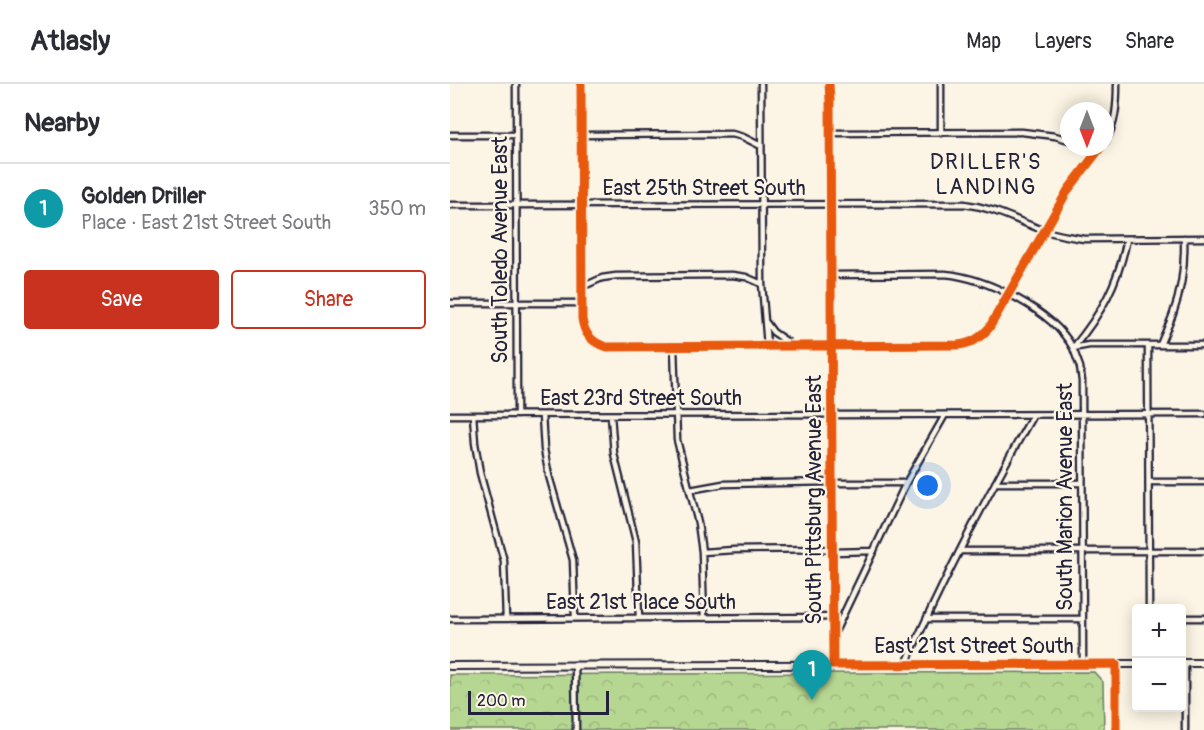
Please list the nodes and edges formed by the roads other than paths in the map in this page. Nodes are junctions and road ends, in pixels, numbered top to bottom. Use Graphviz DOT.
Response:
graph roads {
  1 [pos="516,84"];
  2 [pos="580,84"];
  3 [pos="761,84"];
  4 [pos="829,84"];
  5 [pos="941,84"];
  6 [pos="1117,84"];
  7 [pos="1114,120"];
  8 [pos="830,133"];
  9 [pos="941,133"];
  10 [pos="450,135"];
  11 [pos="516,135"];
  12 [pos="581,135"];
  13 [pos="1060,138"];
  14 [pos="761,146"];
  15 [pos="1094,156"];
  16 [pos="830,204"];
  17 [pos="450,205"];
  18 [pos="516,205"];
  19 [pos="762,205"];
  20 [pos="581,206"];
  21 [pos="1044,231"];
  22 [pos="1127,238"];
  23 [pos="1184,238"];
  24 [pos="1204,238"];
  25 [pos="831,274"];
  26 [pos="762,284"];
  27 [pos="582,287"];
  28 [pos="1008,294"];
  29 [pos="450,303"];
  30 [pos="516,303"];
  31 [pos="582,303"];
  32 [pos="765,321"];
  33 [pos="831,345"];
  34 [pos="1148,345"];
  35 [pos="1160,345"];
  36 [pos="1204,345"];
  37 [pos="674,346"];
  38 [pos="767,346"];
  39 [pos="795,346"];
  40 [pos="1074,348"];
  41 [pos="676,414"];
  42 [pos="1204,414"];
  43 [pos="450,415"];
  44 [pos="473,415"];
  45 [pos="517,415"];
  46 [pos="542,415"];
  47 [pos="611,415"];
  48 [pos="831,415"];
  49 [pos="945,415"];
  50 [pos="1034,415"];
  51 [pos="1082,415"];
  52 [pos="1148,415"];
  53 [pos="832,482"];
  54 [pos="1149,482"];
  55 [pos="1204,482"];
  56 [pos="906,483"];
  57 [pos="995,483"];
  58 [pos="1082,483"];
  59 [pos="690,490"];
  60 [pos="832,550"];
  61 [pos="1204,550"];
  62 [pos="874,551"];
  63 [pos="960,551"];
  64 [pos="1082,551"];
  65 [pos="1149,551"];
  66 [pos="702,552"];
  67 [pos="1149,604"];
  68 [pos="832,617"];
  69 [pos="575,618"];
  70 [pos="639,618"];
  71 [pos="704,618"];
  72 [pos="1186,618"];
  73 [pos="1204,618"];
  74 [pos="450,619"];
  75 [pos="506,619"];
  76 [pos="1082,619"];
  77 [pos="927,620"];
  78 [pos="832,637"];
  79 [pos="1186,663"];
  80 [pos="1204,663"];
  81 [pos="906,664"];
  82 [pos="1083,664"];
  83 [pos="1116,664"];
  84 [pos="1132,664"];
  85 [pos="575,665"];
  86 [pos="833,665"];
  87 [pos="450,666"];
  88 [pos="1184,712"];
  89 [pos="576,730"];
  90 [pos="1116,730"];
  91 [pos="1185,730"];
  1 -- 11 [label="street, South Toledo Avenue East"];
  2 -- 12 [label="street"];
  3 -- 14 [label="street"];
  4 -- 8 [label="street, South Pittsburg Avenue East"];
  5 -- 9 [label="street"];
  6 -- 7 [label="street"];
  8 -- 9 [label="street"];
  8 -- 16 [label="street, South Pittsburg Avenue East"];
  9 -- 13 [label="street"];
  10 -- 11 [label="street"];
  11 -- 18 [label="street, South Toledo Avenue East"];
  12 -- 14 [label="street"];
  12 -- 20 [label="street"];
  14 -- 19 [label="street"];
  15 -- 21 [label="street"];
  16 -- 19 [label="street, East 25th Street South"];
  16 -- 21 [label="street, East 25th Street South"];
  16 -- 25 [label="street, South Pittsburg Avenue East"];
  17 -- 18 [label="street, East 25th Street South"];
  18 -- 20 [label="street, East 25th Street South"];
  18 -- 30 [label="street, South Toledo Avenue East"];
  19 -- 20 [label="street, East 25th Street South"];
  19 -- 26 [label="street"];
  20 -- 27 [label="street"];
  21 -- 22 [label="street, East 25th Street South"];
  21 -- 28 [label="street"];
  22 -- 23 [label="street, East 25th Street South"];
  22 -- 40 [label="street"];
  23 -- 24 [label="street, East 25th Street South"];
  23 -- 35 [label="street"];
  25 -- 28 [label="street"];
  25 -- 33 [label="street, South Pittsburg Avenue East"];
  26 -- 27 [label="street"];
  26 -- 32 [label="street"];
  27 -- 31 [label="street"];
  28 -- 33 [label="street"];
  28 -- 40 [label="street"];
  29 -- 30 [label="street"];
  30 -- 31 [label="street"];
  30 -- 45 [label="street, South Toledo Avenue East"];
  31 -- 37 [label="street"];
  32 -- 38 [label="street"];
  32 -- 39 [label="street"];
  33 -- 39 [label="street"];
  33 -- 48 [label="street, South Pittsburg Avenue East"];
  34 -- 35 [label="street"];
  34 -- 40 [label="street"];
  34 -- 52 [label="street"];
  35 -- 36 [label="street"];
  37 -- 38 [label="street"];
  37 -- 41 [label="street"];
  38 -- 39 [label="street"];
  40 -- 51 [label="street, South Marion Avenue East"];
  41 -- 47 [label="street, East 23rd Street South"];
  41 -- 48 [label="street, East 23rd Street South"];
  41 -- 59 [label="street"];
  42 -- 52 [label="street, East 23rd Street South"];
  43 -- 44 [label="street, East 23rd Street South"];
  44 -- 45 [label="street, East 23rd Street South"];
  44 -- 75 [label="street"];
  45 -- 46 [label="street, East 23rd Street South"];
  46 -- 47 [label="street, East 23rd Street South"];
  46 -- 69 [label="street"];
  47 -- 70 [label="street"];
  48 -- 49 [label="street, East 23rd Street South"];
  48 -- 53 [label="street, South Pittsburg Avenue East"];
  49 -- 50 [label="street, East 23rd Street South"];
  49 -- 56 [label="street"];
  50 -- 51 [label="street, East 23rd Street South"];
  50 -- 57 [label="street"];
  51 -- 52 [label="street, East 23rd Street South"];
  51 -- 58 [label="street, South Marion Avenue East"];
  52 -- 54 [label="street"];
  53 -- 56 [label="street"];
  53 -- 59 [label="street"];
  53 -- 60 [label="street, South Pittsburg Avenue East"];
  54 -- 55 [label="street"];
  54 -- 65 [label="street"];
  56 -- 62 [label="street"];
  57 -- 58 [label="street"];
  57 -- 63 [label="street"];
  58 -- 64 [label="street, South Marion Avenue East"];
  59 -- 66 [label="street"];
  60 -- 62 [label="street"];
  60 -- 66 [label="street"];
  60 -- 68 [label="street, South Pittsburg Avenue East"];
  61 -- 65 [label="street"];
  62 -- 78 [label="street"];
  63 -- 64 [label="street"];
  63 -- 77 [label="street"];
  64 -- 65 [label="street"];
  64 -- 76 [label="street, South Marion Avenue East"];
  65 -- 67 [label="street"];
  66 -- 71 [label="street"];
  68 -- 71 [label="street, East 21st Place South"];
  68 -- 78 [label="street, South Pittsburg Avenue East"];
  69 -- 70 [label="street, East 21st Place South"];
  69 -- 75 [label="street, East 21st Place South"];
  70 -- 71 [label="street, East 21st Place South"];
  72 -- 73 [label="street"];
  74 -- 75 [label="street, East 21st Place South"];
  76 -- 77 [label="street"];
  76 -- 82 [label="street, South Marion Avenue East"];
  77 -- 81 [label="street"];
  78 -- 86 [label="street, South Pittsburg Avenue East"];
  79 -- 80 [label="main road"];
  81 -- 82 [label="main road, East 21st Street South"];
  81 -- 86 [label="main road, East 21st Street South"];
  82 -- 83 [label="main road, East 21st Street South"];
  83 -- 84 [label="main road, East 21st Street South"];
  83 -- 90 [label="street"];
  85 -- 86 [label="main road, East 21st Street South"];
  85 -- 87 [label="main road, East 21st Street South"];
  85 -- 89 [label="street"];
  88 -- 91 [label="street"];
}
